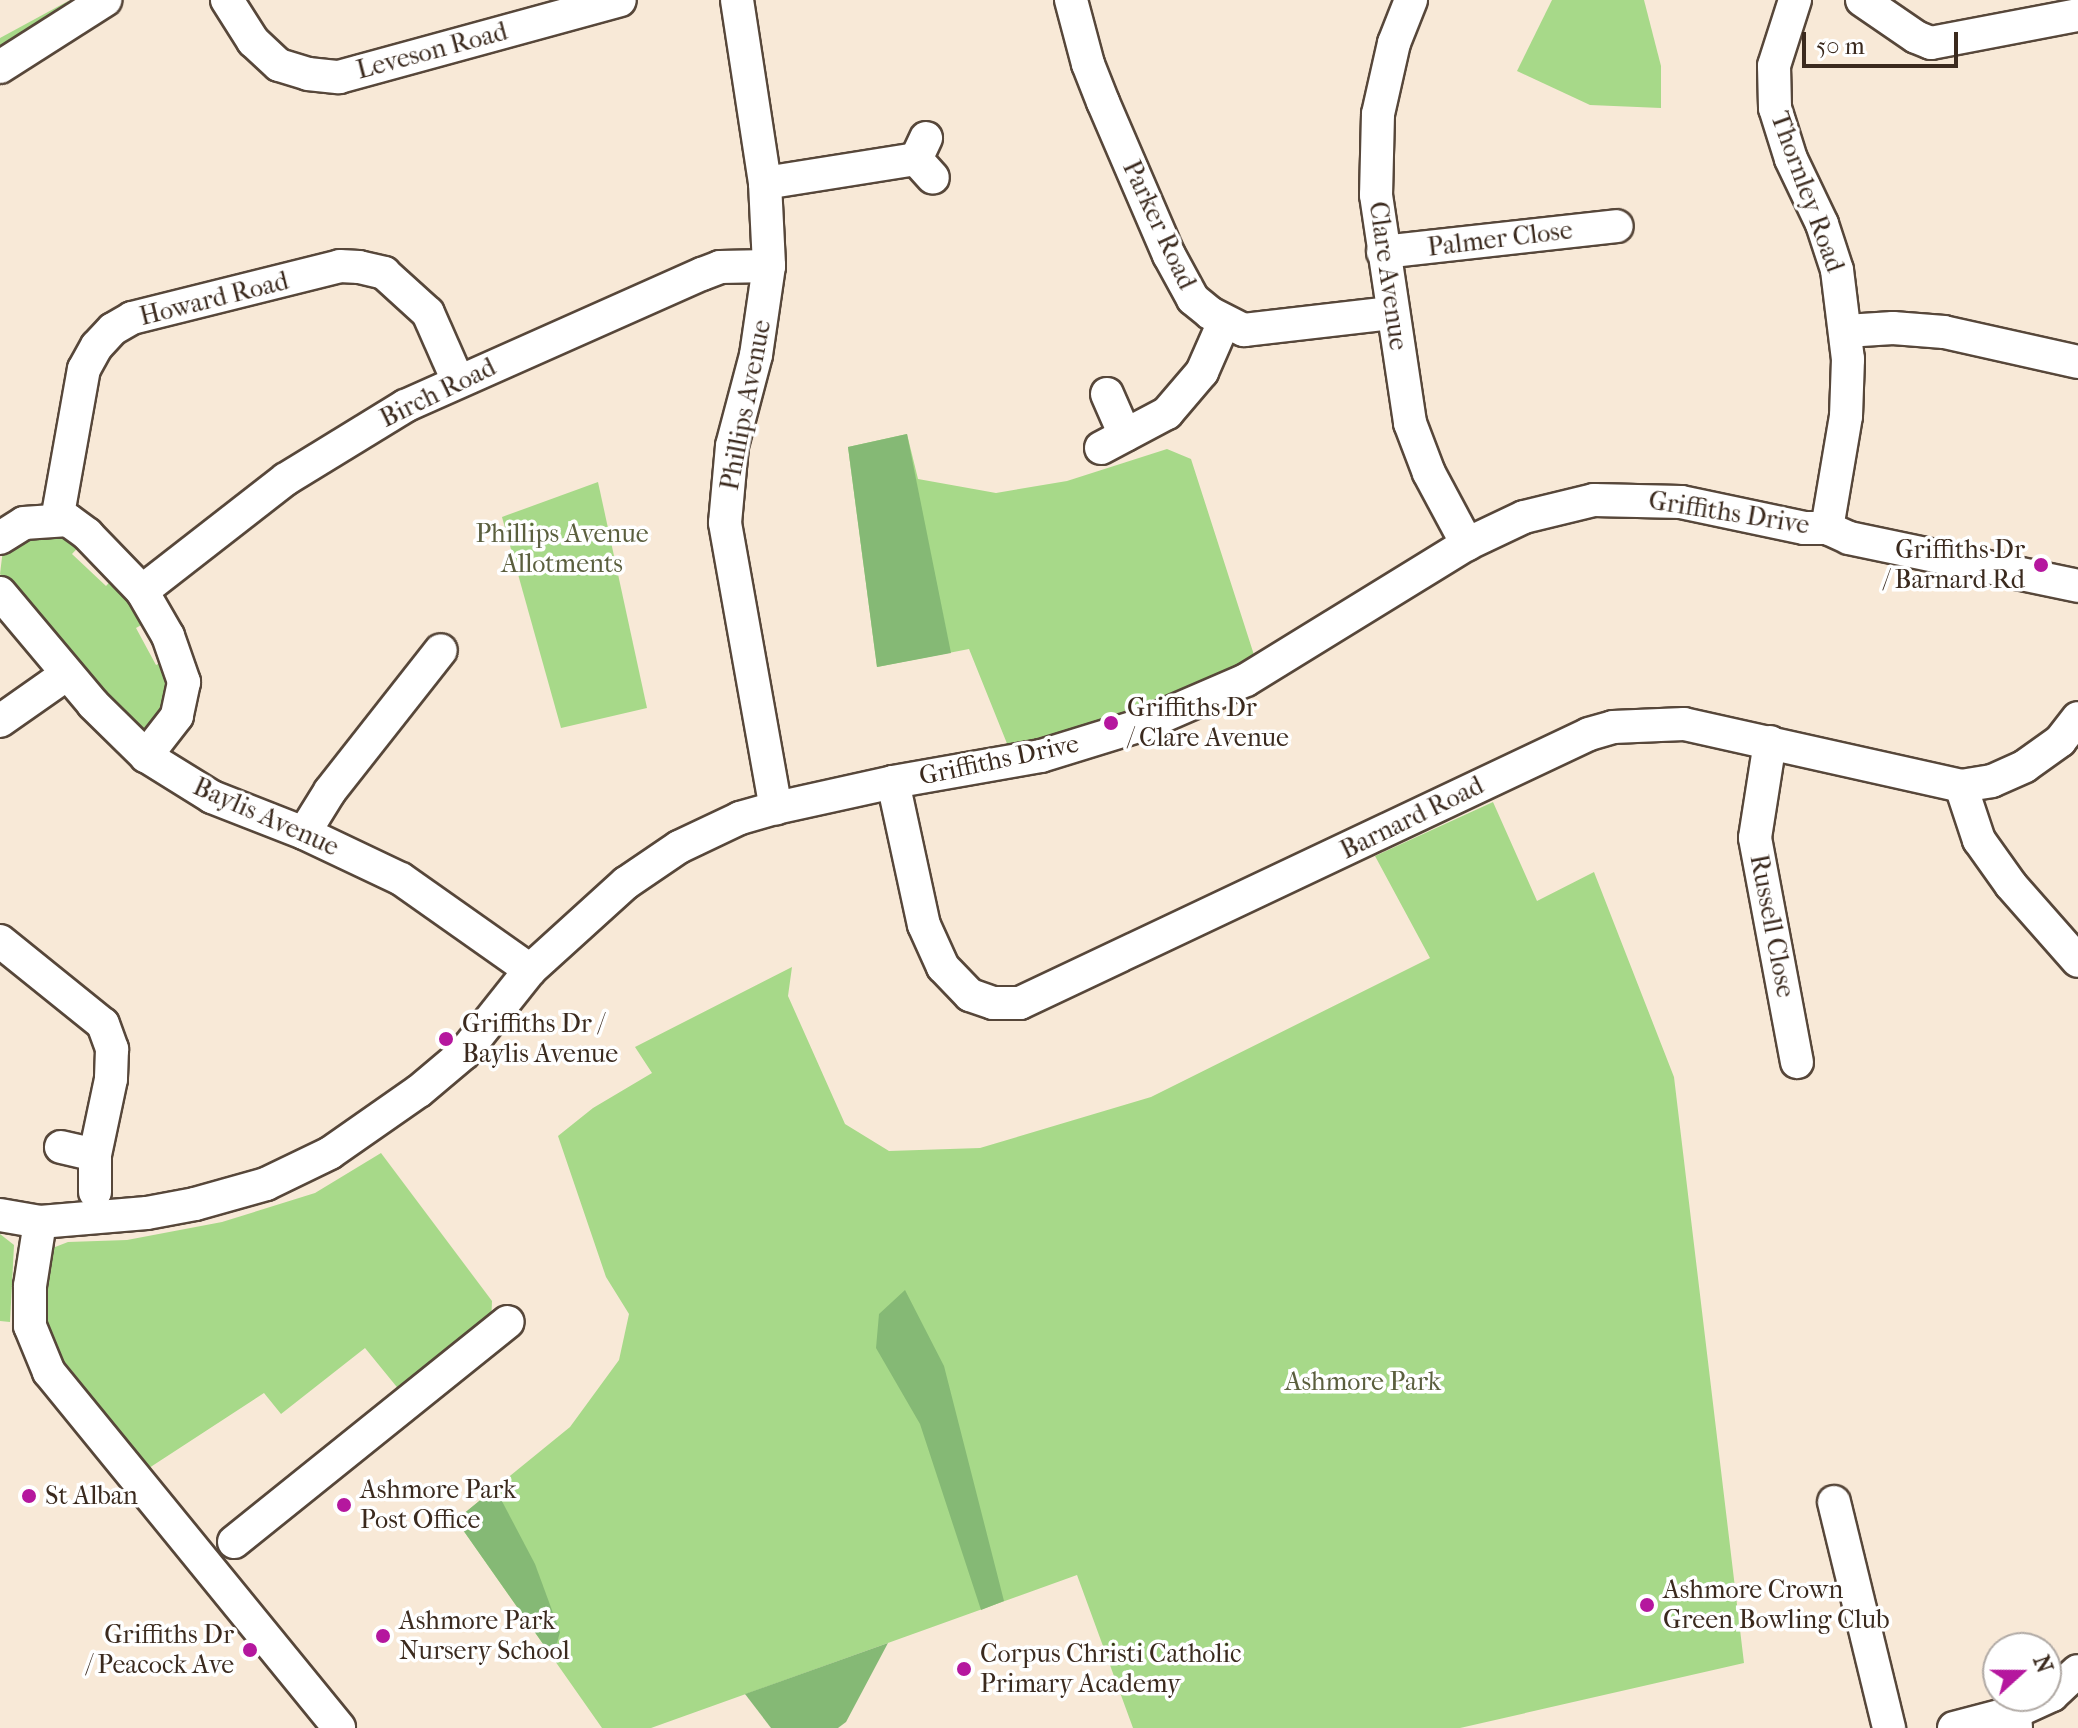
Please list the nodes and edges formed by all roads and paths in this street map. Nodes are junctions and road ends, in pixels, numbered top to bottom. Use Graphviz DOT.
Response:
graph roads {
  1 [pos="105,0"];
  2 [pos="227,0"];
  3 [pos="620,0"];
  4 [pos="737,0"];
  5 [pos="1071,0"];
  6 [pos="1411,0"];
  7 [pos="1795,0"];
  8 [pos="1862,0"];
  9 [pos="2078,15"];
  10 [pos="0,67"];
  11 [pos="925,158"];
  12 [pos="765,183"];
  13 [pos="1617,226"];
  14 [pos="1383,252"];
  15 [pos="769,266"];
  16 [pos="1391,313"];
  17 [pos="1224,322"];
  18 [pos="1846,331"];
  19 [pos="2078,362"];
  20 [pos="458,381"];
  21 [pos="1107,394"];
  22 [pos="57,520"];
  23 [pos="1827,528"];
  24 [pos="0,538"];
  25 [pos="1467,544"];
  26 [pos="2078,586"];
  27 [pos="142,591"];
  28 [pos="0,593"];
  29 [pos="443,648"];
  30 [pos="67,674"];
  31 [pos="2078,718"];
  32 [pos="0,721"];
  33 [pos="1770,742"];
  34 [pos="146,756"];
  35 [pos="893,782"];
  36 [pos="1961,786"];
  37 [pos="776,808"];
  38 [pos="304,833"];
  39 [pos="0,941"];
  40 [pos="2078,961"];
  41 [pos="530,970"];
  42 [pos="1797,1062"];
  43 [pos="61,1147"];
  44 [pos="95,1155"];
  45 [pos="95,1192"];
  46 [pos="0,1215"];
  47 [pos="40,1222"];
  48 [pos="508,1322"];
  49 [pos="1834,1502"];
  50 [pos="234,1542"];
  51 [pos="2078,1671"];
  52 [pos="2016,1720"];
  53 [pos="326,1723"];
  54 [pos="1889,1728"];
  55 [pos="1954,1728"];
  1 -- 10 [label="street"];
  2 -- 3 [label="street, Leveson Road"];
  4 -- 12 [label="street, Phillips Avenue"];
  5 -- 17 [label="street, Parker Road"];
  6 -- 14 [label="street, Clare Avenue"];
  7 -- 18 [label="street, Thornley Road"];
  8 -- 9 [label="street"];
  11 -- 12 [label="street"];
  12 -- 15 [label="street, Phillips Avenue"];
  13 -- 14 [label="street, Palmer Close"];
  14 -- 16 [label="street, Clare Avenue"];
  15 -- 20 [label="street, Birch Road"];
  15 -- 37 [label="street, Phillips Avenue"];
  16 -- 17 [label="street, Parker Road"];
  16 -- 25 [label="street, Clare Avenue"];
  17 -- 21 [label="street"];
  18 -- 19 [label="street"];
  18 -- 23 [label="street, Thornley Road"];
  20 -- 22 [label="street, Howard Road"];
  20 -- 27 [label="street, Birch Road"];
  22 -- 24 [label="street"];
  22 -- 27 [label="street"];
  23 -- 25 [label="street, Griffiths Drive"];
  23 -- 26 [label="street, Griffiths Drive"];
  25 -- 35 [label="street, Griffiths Drive"];
  27 -- 34 [label="street"];
  28 -- 30 [label="street, Baylis Avenue"];
  29 -- 38 [label="street"];
  30 -- 32 [label="street"];
  30 -- 34 [label="street, Baylis Avenue"];
  31 -- 36 [label="street, Barnard Road"];
  33 -- 35 [label="street, Barnard Road"];
  33 -- 36 [label="street, Barnard Road"];
  33 -- 42 [label="street, Russell Close"];
  34 -- 38 [label="street, Baylis Avenue"];
  35 -- 37 [label="street, Griffiths Drive"];
  36 -- 40 [label="street"];
  37 -- 41 [label="street, Griffiths Drive"];
  38 -- 41 [label="street, Baylis Avenue"];
  39 -- 44 [label="street"];
  41 -- 47 [label="street, Griffiths Drive"];
  43 -- 44 [label="street"];
  44 -- 45 [label="street"];
  46 -- 47 [label="street, Griffiths Drive"];
  47 -- 53 [label="street"];
  48 -- 50 [label="street"];
  49 -- 54 [label="street"];
  51 -- 52 [label="street"];
  52 -- 55 [label="street"];
}
